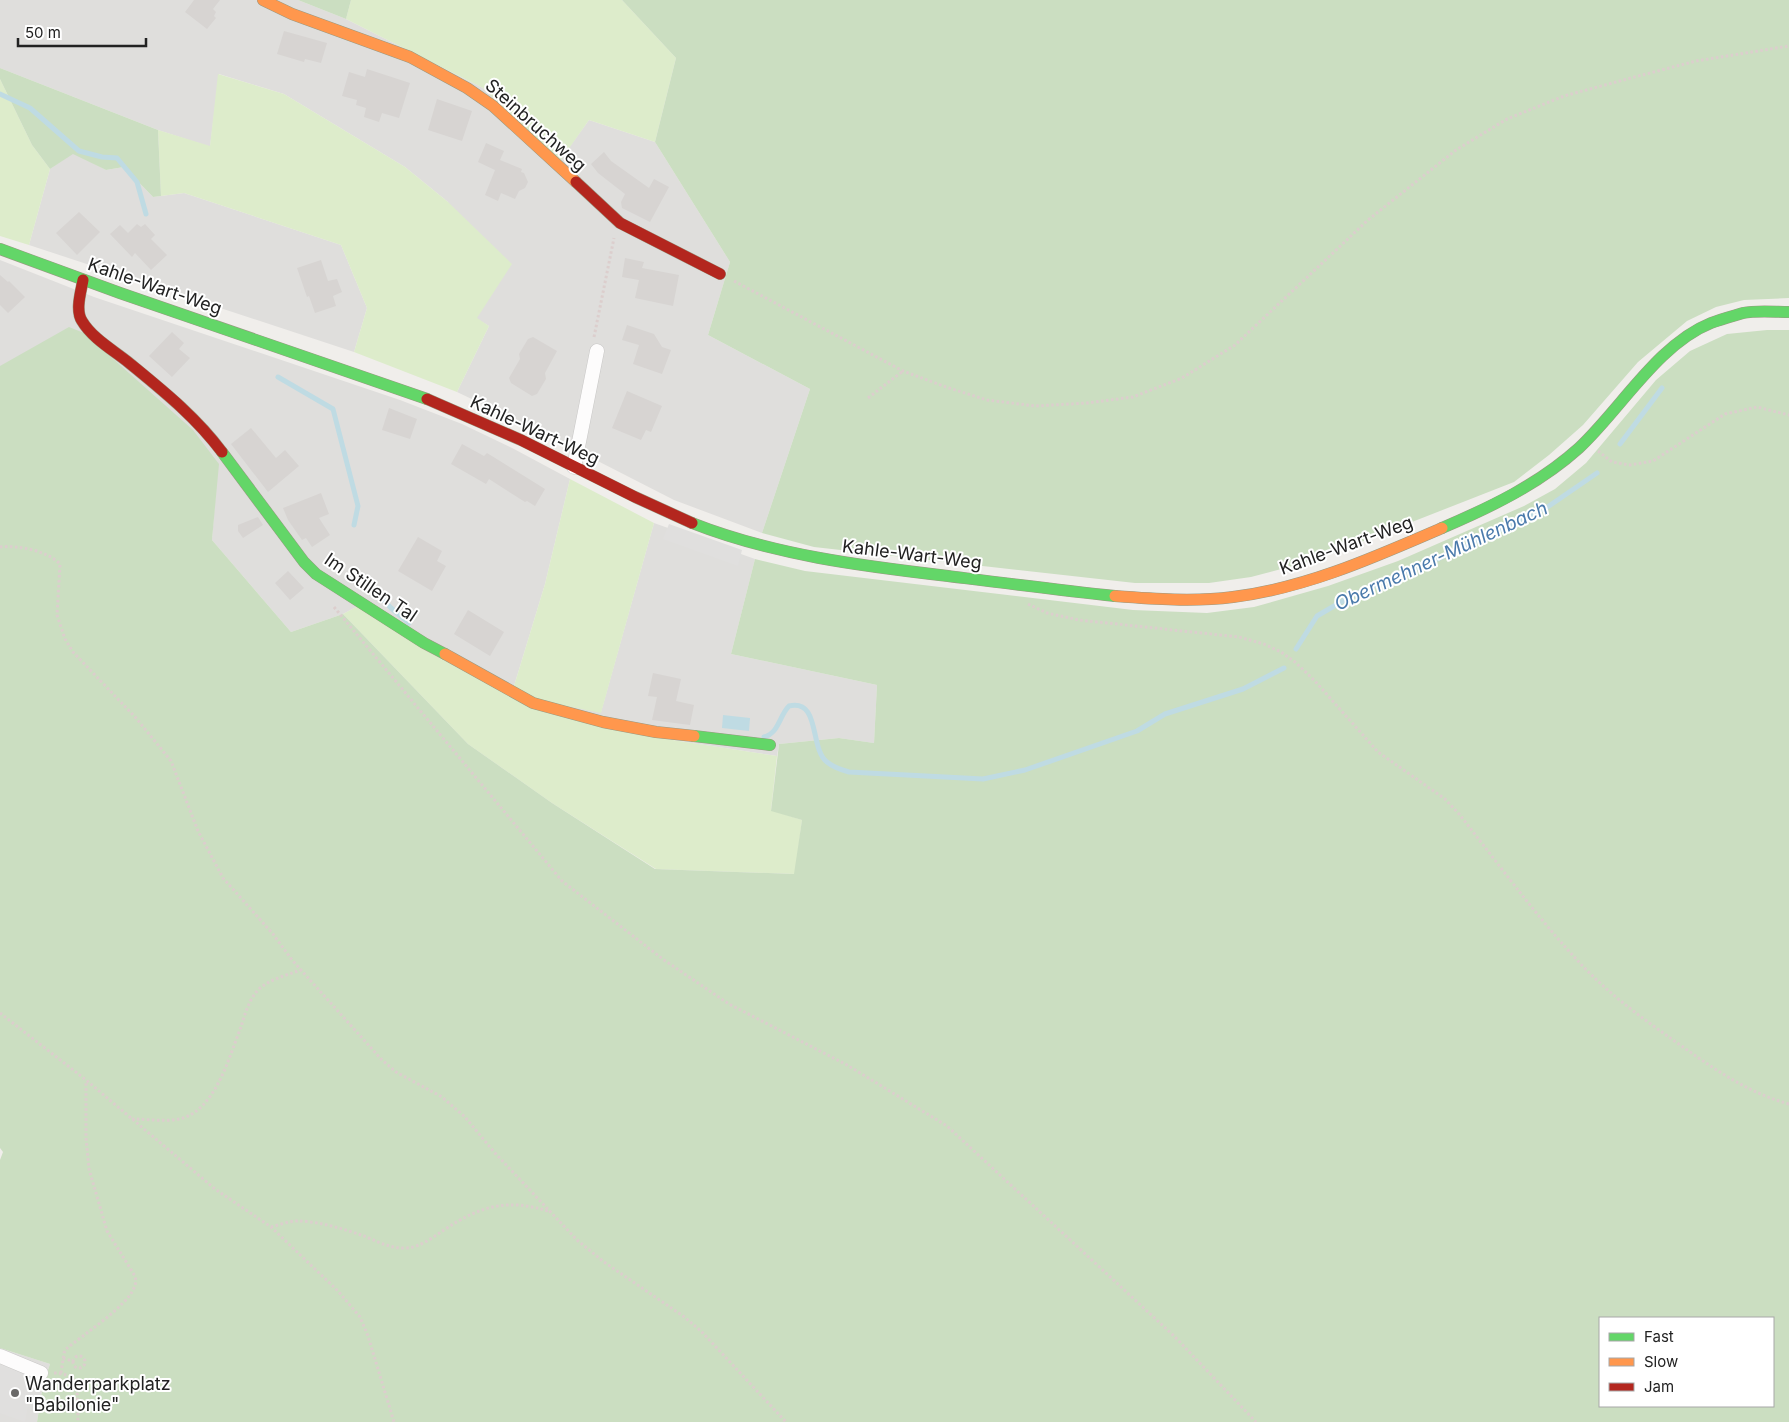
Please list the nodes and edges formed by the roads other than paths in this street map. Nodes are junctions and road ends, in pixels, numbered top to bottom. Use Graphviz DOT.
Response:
graph roads {
  1 [pos="262,0"];
  2 [pos="0,250"];
  3 [pos="720,274"];
  4 [pos="83,280"];
  5 [pos="1789,312"];
  6 [pos="597,351"];
  7 [pos="574,467"];
  8 [pos="770,745"];
  9 [pos="0,1356"];
  10 [pos="41,1373"];
  1 -- 3 [label="street, Steinbruchweg"];
  2 -- 4 [label="street, Kahle-Wart-Weg"];
  4 -- 7 [label="street, Kahle-Wart-Weg"];
  4 -- 8 [label="street, Im Stillen Tal"];
  5 -- 7 [label="street, Kahle-Wart-Weg"];
  6 -- 7 [label="street"];
  9 -- 10 [label="street"];
}
